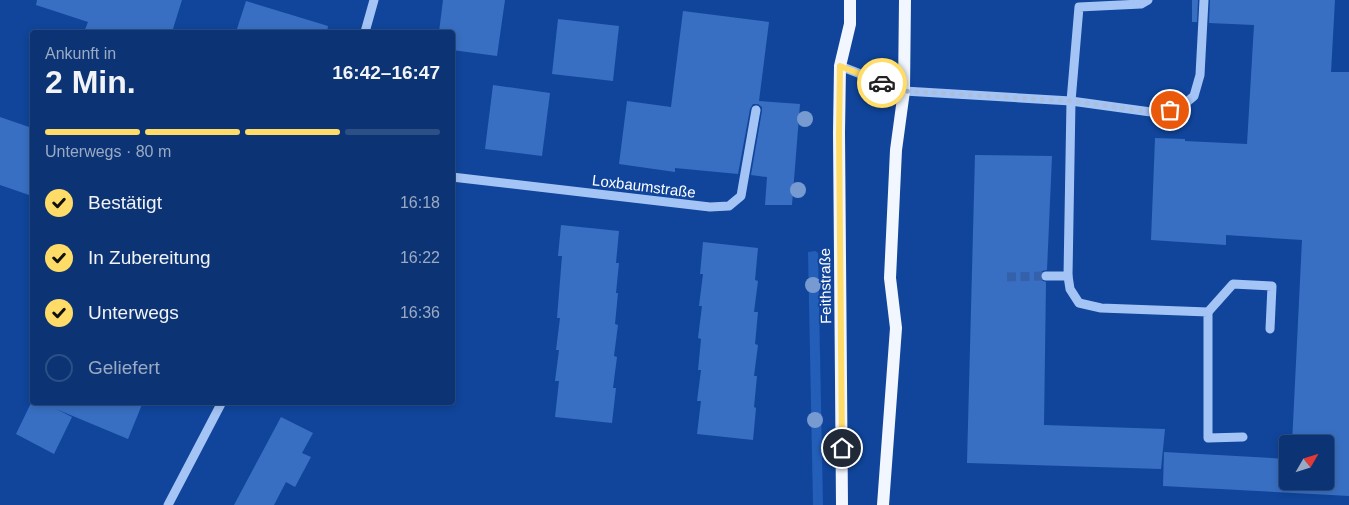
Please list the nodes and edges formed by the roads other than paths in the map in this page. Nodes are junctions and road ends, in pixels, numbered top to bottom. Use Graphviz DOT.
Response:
graph roads {
  1 [pos="374,0"];
  2 [pos="850,0"];
  3 [pos="905,0"];
  4 [pos="1148,0"];
  5 [pos="1204,0"];
  6 [pos="366,30"];
  7 [pos="840,66"];
  8 [pos="904,91"];
  9 [pos="1072,101"];
  10 [pos="756,110"];
  11 [pos="455,177"];
  12 [pos="1046,276"];
  13 [pos="1068,276"];
  14 [pos="1208,312"];
  15 [pos="1270,329"];
  16 [pos="220,405"];
  17 [pos="1244,437"];
  18 [pos="168,505"];
  19 [pos="842,505"];
  20 [pos="883,505"];
  1 -- 6 [label="street"];
  2 -- 7 [label="main road, Feithstraße"];
  3 -- 8 [label="main road"];
  4 -- 9 [label="street"];
  5 -- 9 [label="street"];
  7 -- 8 [label="street"];
  7 -- 19 [label="main road, Feithstraße"];
  8 -- 9 [label="street"];
  8 -- 20 [label="main road"];
  9 -- 13 [label="street"];
  10 -- 11 [label="street, Loxbaumstraße"];
  12 -- 13 [label="street"];
  13 -- 14 [label="street"];
  14 -- 15 [label="street"];
  14 -- 17 [label="street"];
  16 -- 18 [label="street"];
}
